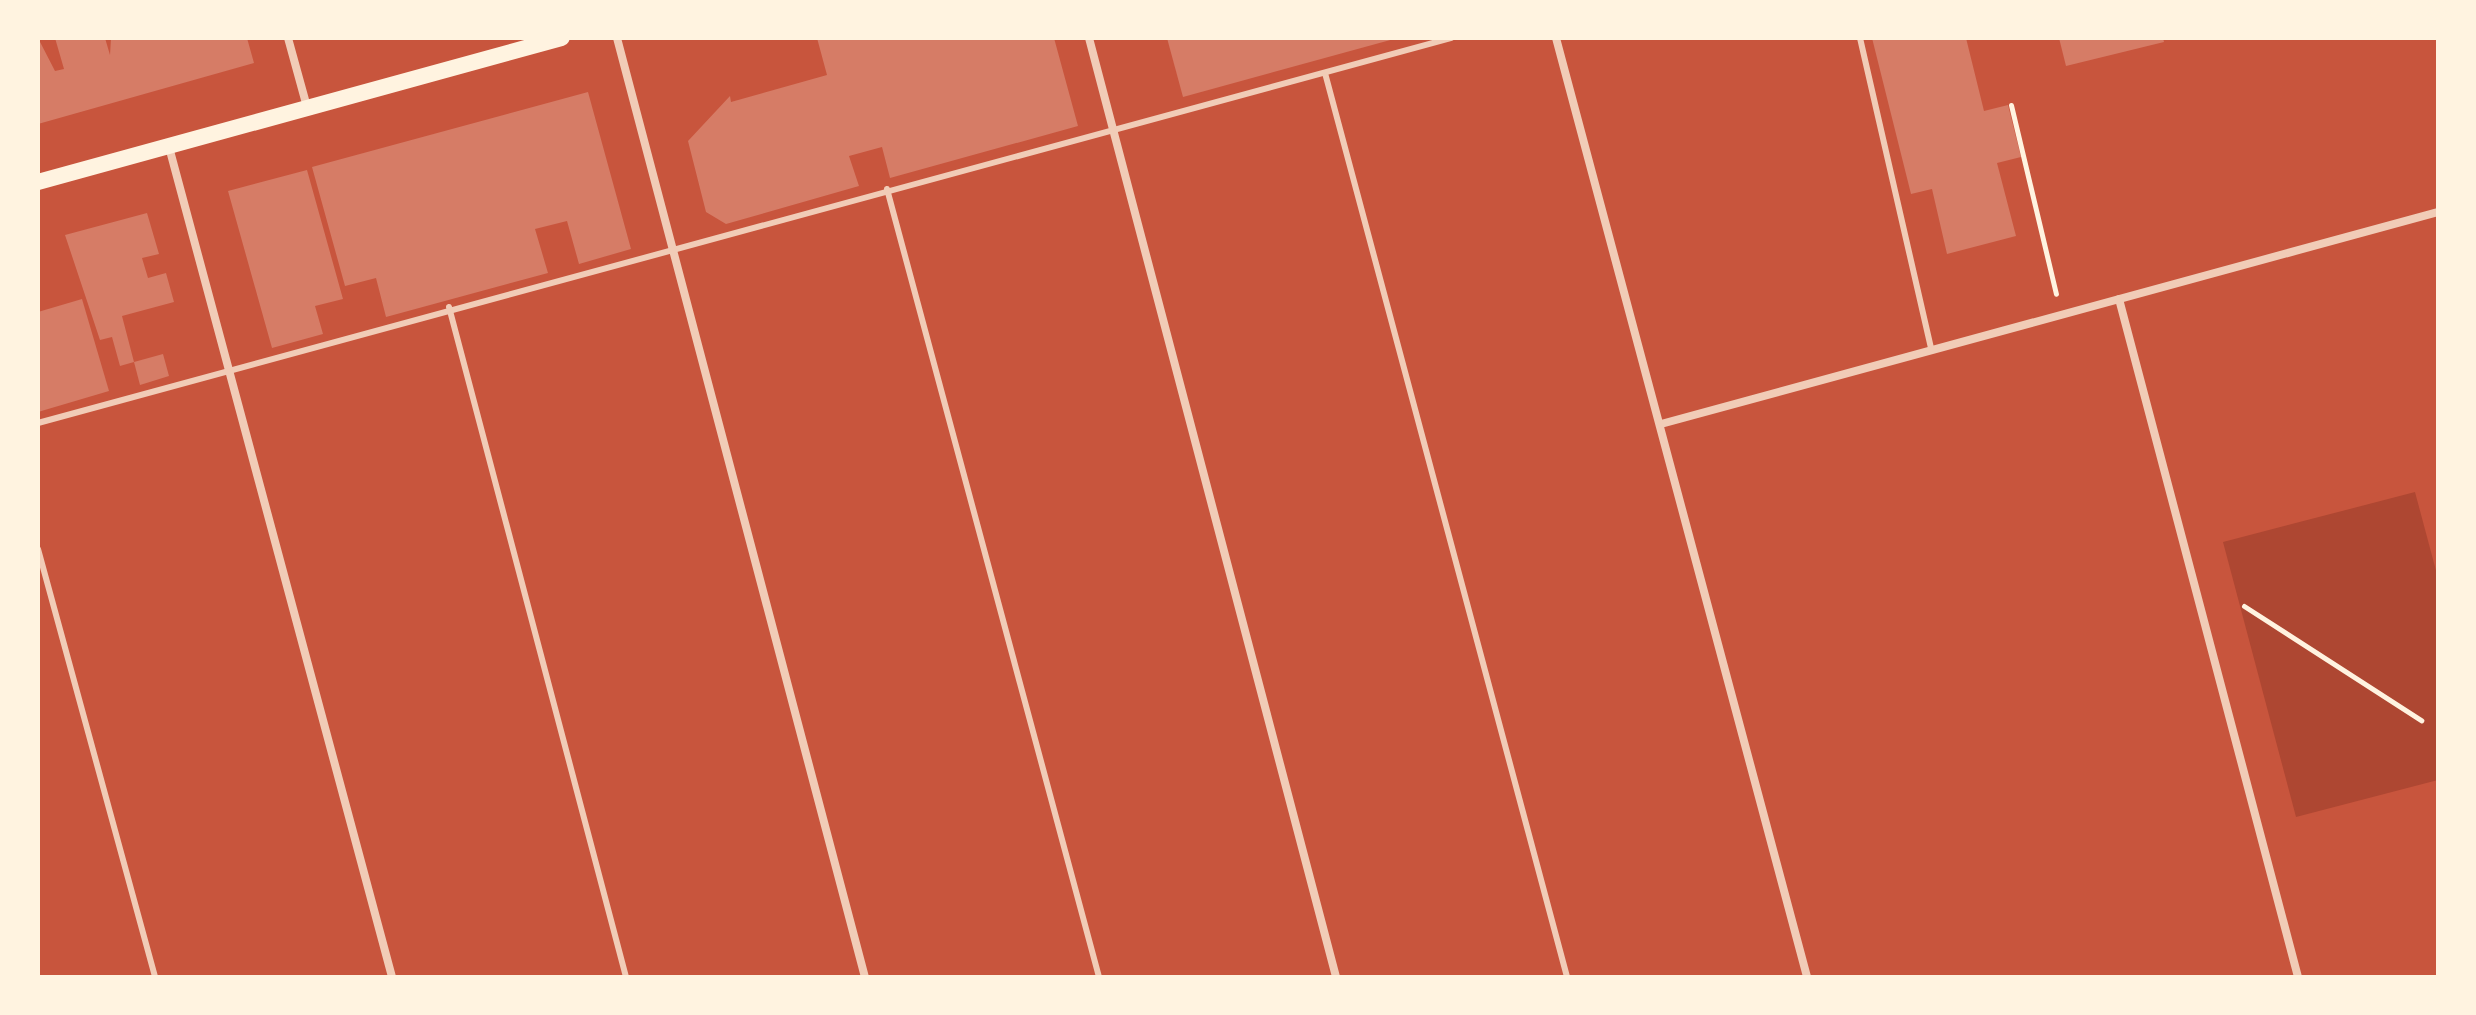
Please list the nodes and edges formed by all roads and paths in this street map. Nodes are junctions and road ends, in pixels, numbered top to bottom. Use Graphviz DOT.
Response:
graph roads {
  1 [pos="288,38"];
  2 [pos="562,38"];
  3 [pos="617,38"];
  4 [pos="1089,38"];
  5 [pos="1451,38"];
  6 [pos="1556,38"];
  7 [pos="1860,38"];
  8 [pos="1325,73"];
  9 [pos="2011,105"];
  10 [pos="307,107"];
  11 [pos="1113,131"];
  12 [pos="169,147"];
  13 [pos="38,182"];
  14 [pos="887,189"];
  15 [pos="2438,212"];
  16 [pos="672,245"];
  17 [pos="2119,299"];
  18 [pos="449,307"];
  19 [pos="2060,314"];
  20 [pos="1931,347"];
  21 [pos="229,369"];
  22 [pos="38,423"];
  23 [pos="1661,424"];
  24 [pos="38,549"];
  25 [pos="2244,606"];
  26 [pos="2421,720"];
  27 [pos="155,977"];
  28 [pos="392,977"];
  29 [pos="626,977"];
  30 [pos="865,977"];
  31 [pos="1099,977"];
  32 [pos="1336,977"];
  33 [pos="1567,977"];
  34 [pos="1807,977"];
  35 [pos="2298,977"];
  1 -- 10 [label="street"];
  2 -- 10 [label="main road"];
  3 -- 16 [label="street"];
  4 -- 11 [label="street"];
  5 -- 8 [label="lane"];
  6 -- 23 [label="street"];
  7 -- 20 [label="lane"];
  8 -- 11 [label="lane"];
  8 -- 33 [label="lane"];
  9 -- 19 [label="path"];
  10 -- 12 [label="main road"];
  11 -- 14 [label="lane"];
  11 -- 32 [label="street"];
  12 -- 13 [label="main road"];
  12 -- 21 [label="street"];
  14 -- 16 [label="lane"];
  14 -- 31 [label="lane"];
  15 -- 17 [label="street"];
  16 -- 18 [label="lane"];
  16 -- 30 [label="street"];
  17 -- 19 [label="street"];
  17 -- 35 [label="street"];
  18 -- 21 [label="lane"];
  18 -- 29 [label="lane"];
  19 -- 20 [label="street"];
  20 -- 23 [label="street"];
  21 -- 22 [label="lane"];
  21 -- 28 [label="street"];
  23 -- 34 [label="street"];
  24 -- 27 [label="lane"];
  25 -- 26 [label="path"];
}
